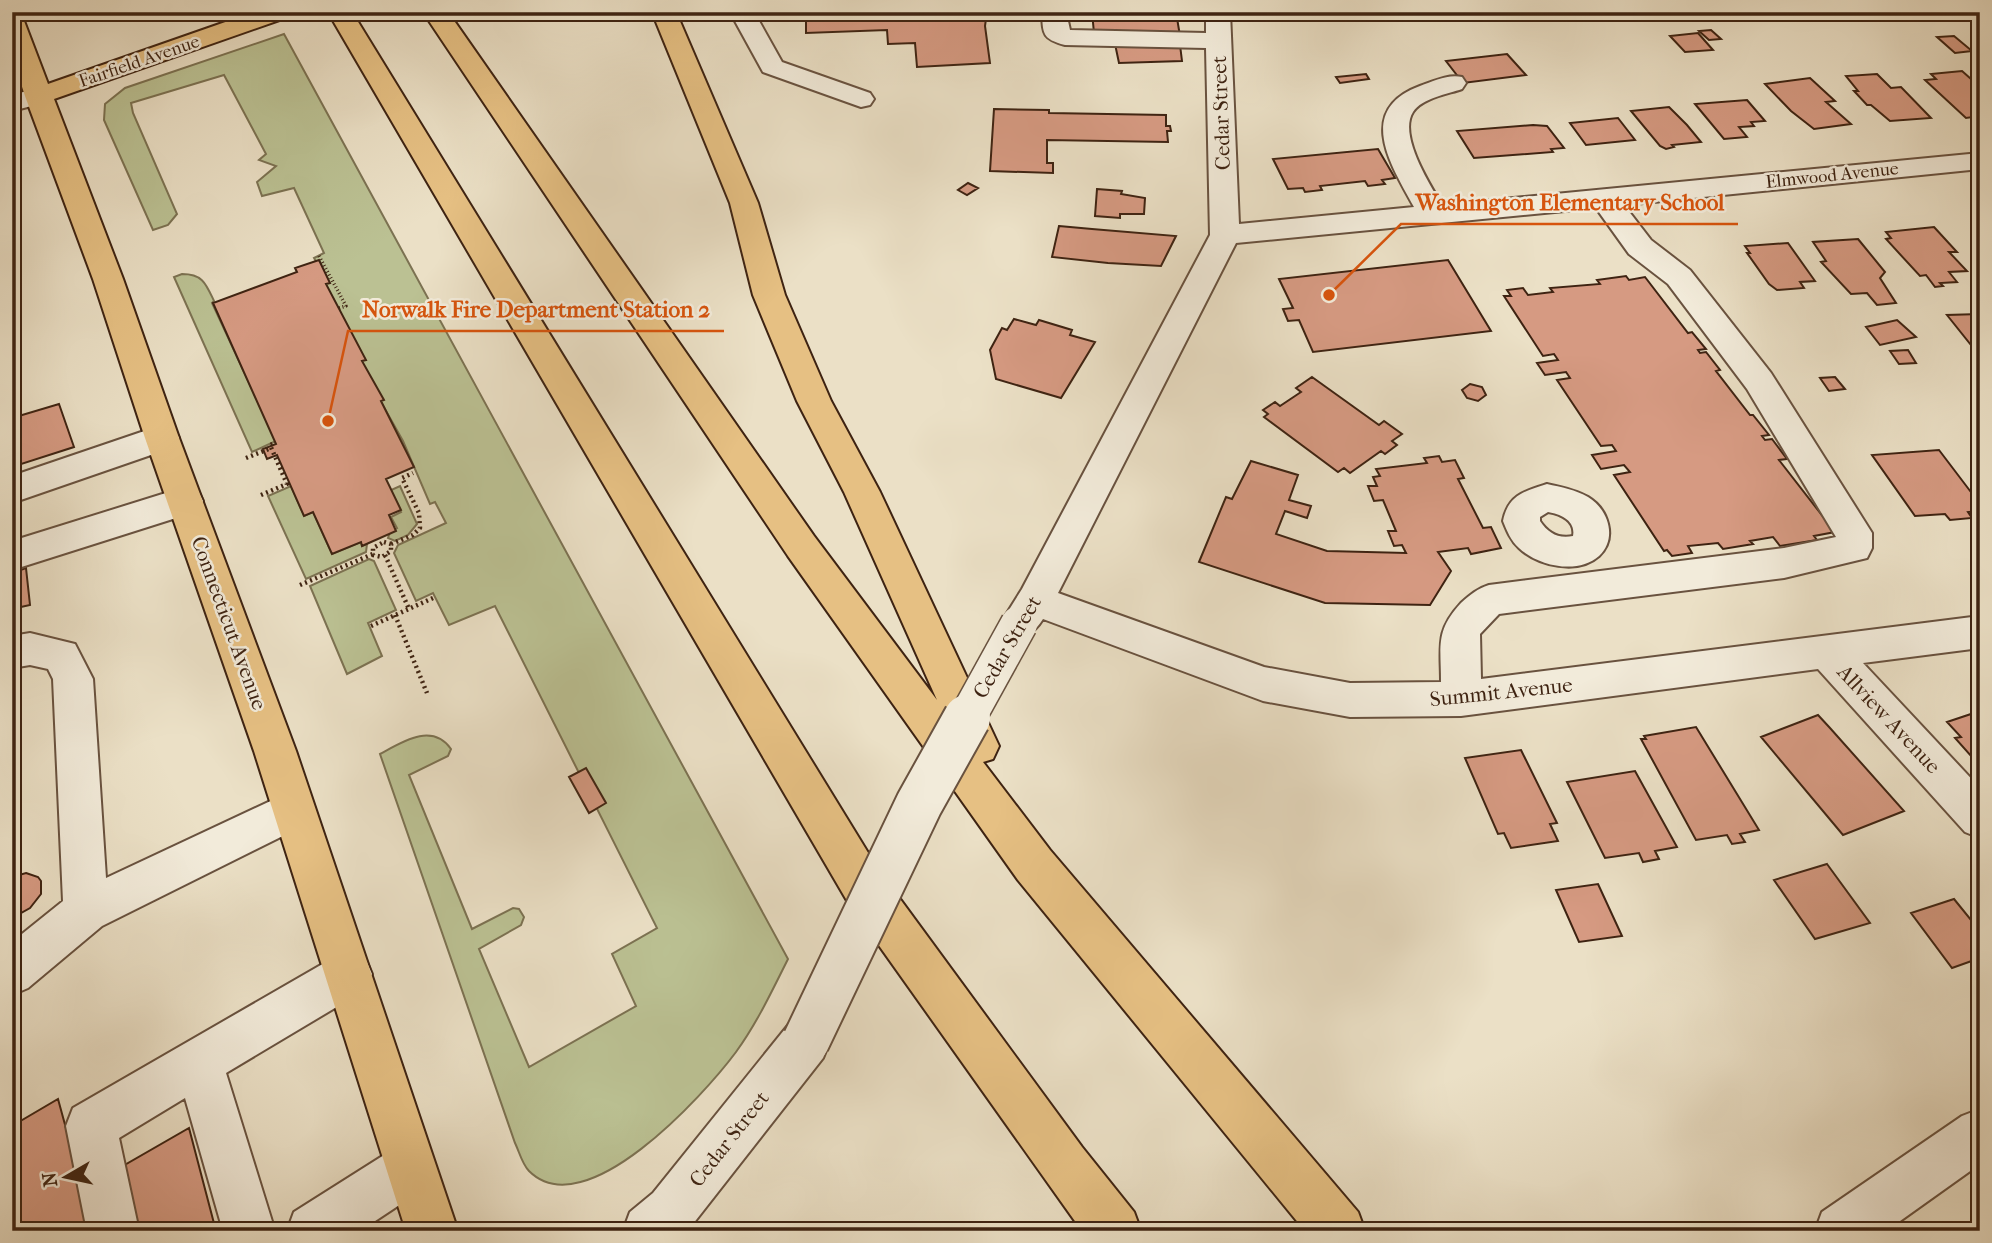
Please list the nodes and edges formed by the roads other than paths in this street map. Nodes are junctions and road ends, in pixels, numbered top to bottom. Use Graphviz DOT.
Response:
graph roads {
  1 [pos="279,12"];
  2 [pos="340,12"];
  3 [pos="435,12"];
  4 [pos="461,12"];
  5 [pos="664,12"];
  6 [pos="742,12"];
  7 [pos="1054,12"];
  8 [pos="12,21"];
  9 [pos="1218,27"];
  10 [pos="1454,83"];
  11 [pos="861,99"];
  12 [pos="25,100"];
  13 [pos="1980,161"];
  14 [pos="559,190"];
  15 [pos="1604,198"];
  16 [pos="1433,215"];
  17 [pos="1225,235"];
  18 [pos="162,439"];
  19 [pos="12,490"];
  20 [pos="185,501"];
  21 [pos="1570,552"];
  22 [pos="12,556"];
  23 [pos="1590,587"];
  24 [pos="1027,612"];
  25 [pos="1980,632"];
  26 [pos="12,652"];
  27 [pos="1827,652"];
  28 [pos="1461,699"];
  29 [pos="294,809"];
  30 [pos="1980,818"];
  31 [pos="1034,865"];
  32 [pos="86,911"];
  33 [pos="12,972"];
  34 [pos="349,974"];
  35 [pos="199,1062"];
  36 [pos="1980,1134"];
  37 [pos="410,1168"];
  38 [pos="113,1231"];
  39 [pos="249,1231"];
  40 [pos="313,1231"];
  41 [pos="432,1231"];
  42 [pos="649,1231"];
  43 [pos="1115,1231"];
  44 [pos="1339,1231"];
  45 [pos="1841,1231"];
  1 -- 12 [label="main road, Fairfield Avenue"];
  2 -- 43 [label="main road"];
  3 -- 14 [label="main road"];
  4 -- 14 [label="main road"];
  5 -- 31 [label="main road"];
  6 -- 11 [label="street"];
  7 -- 9 [label="street"];
  8 -- 12 [label="main road, Connecticut Avenue"];
  9 -- 17 [label="street, Cedar Street"];
  10 -- 16 [label="street"];
  12 -- 18 [label="main road, Connecticut Avenue"];
  13 -- 15 [label="street, Elmwood Avenue"];
  14 -- 31 [label="main road"];
  15 -- 16 [label="street, Elmwood Avenue"];
  15 -- 23 [label="street"];
  16 -- 17 [label="street, Elmwood Avenue"];
  17 -- 24 [label="street, Cedar Street"];
  18 -- 19 [label="street"];
  18 -- 20 [label="main road, Connecticut Avenue"];
  20 -- 22 [label="street"];
  20 -- 29 [label="main road, Connecticut Avenue"];
  21 -- 23 [label="street"];
  23 -- 28 [label="street"];
  24 -- 28 [label="street, Summit Avenue"];
  24 -- 42 [label="street, Cedar Street, bridge"];
  25 -- 27 [label="street, Summit Avenue"];
  26 -- 32 [label="street"];
  27 -- 28 [label="street, Summit Avenue"];
  27 -- 30 [label="street, Allview Avenue"];
  29 -- 32 [label="street"];
  29 -- 34 [label="main road, Connecticut Avenue"];
  31 -- 44 [label="main road"];
  32 -- 33 [label="street"];
  34 -- 35 [label="street"];
  34 -- 37 [label="main road, Connecticut Avenue"];
  35 -- 38 [label="street"];
  35 -- 39 [label="street"];
  36 -- 45 [label="street"];
  37 -- 40 [label="street"];
  37 -- 41 [label="main road, Connecticut Avenue"];
}
